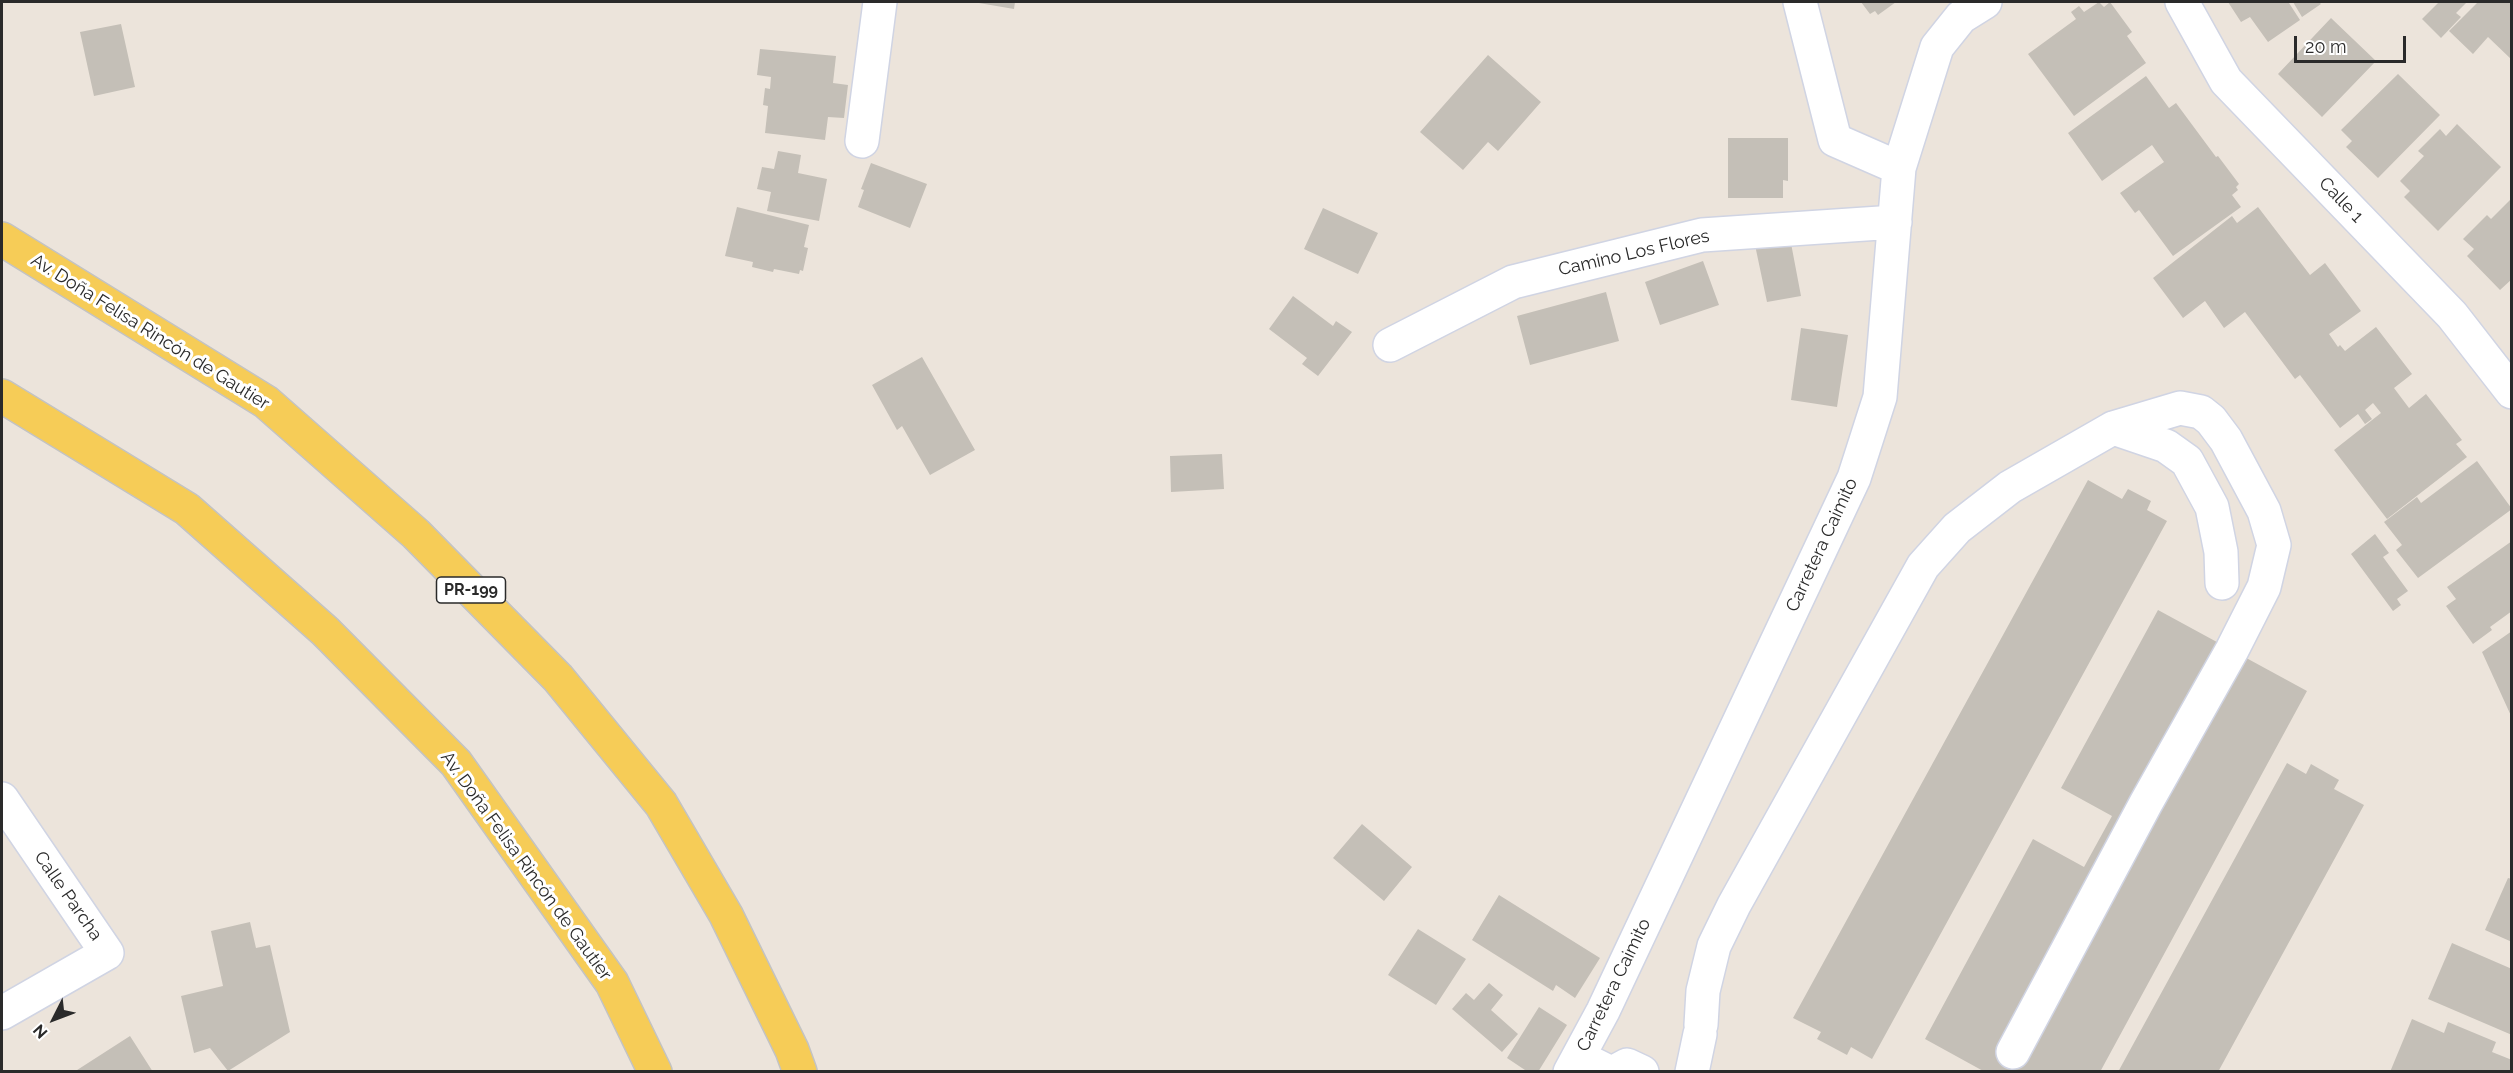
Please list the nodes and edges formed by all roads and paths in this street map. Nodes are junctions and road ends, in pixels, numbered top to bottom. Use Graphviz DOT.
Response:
graph roads {
  1 [pos="880,2"];
  2 [pos="1800,2"];
  3 [pos="1985,2"];
  4 [pos="2182,2"];
  5 [pos="862,141"];
  6 [pos="1899,168"];
  7 [pos="1895,222"];
  8 [pos="2,239"];
  9 [pos="1390,345"];
  10 [pos="2511,392"];
  11 [pos="2,396"];
  12 [pos="2113,428"];
  13 [pos="2222,583"];
  14 [pos="2,799"];
  15 [pos="2,1013"];
  16 [pos="2013,1053"];
  17 [pos="1574,1064"];
  18 [pos="655,1071"];
  19 [pos="800,1071"];
  20 [pos="1609,1071"];
  21 [pos="1614,1071"];
  22 [pos="1642,1071"];
  23 [pos="1692,1071"];
  1 -- 5 [label="street"];
  2 -- 6 [label="street"];
  3 -- 6 [label="street, Carretera Caimito"];
  4 -- 10 [label="street, Calle 1"];
  6 -- 7 [label="street, Carretera Caimito"];
  7 -- 9 [label="street, Camino Los Flores"];
  7 -- 17 [label="street, Carretera Caimito"];
  8 -- 19 [label="main road, Av. Doña Felisa Rincón de Gautier / PR-199"];
  11 -- 18 [label="main road, Av. Doña Felisa Rincón de Gautier"];
  12 -- 13 [label="street"];
  12 -- 16 [label="street"];
  12 -- 23 [label="street"];
  14 -- 15 [label="street, Calle Parcha"];
  17 -- 20 [label="street"];
  21 -- 22 [label="street"];
}
